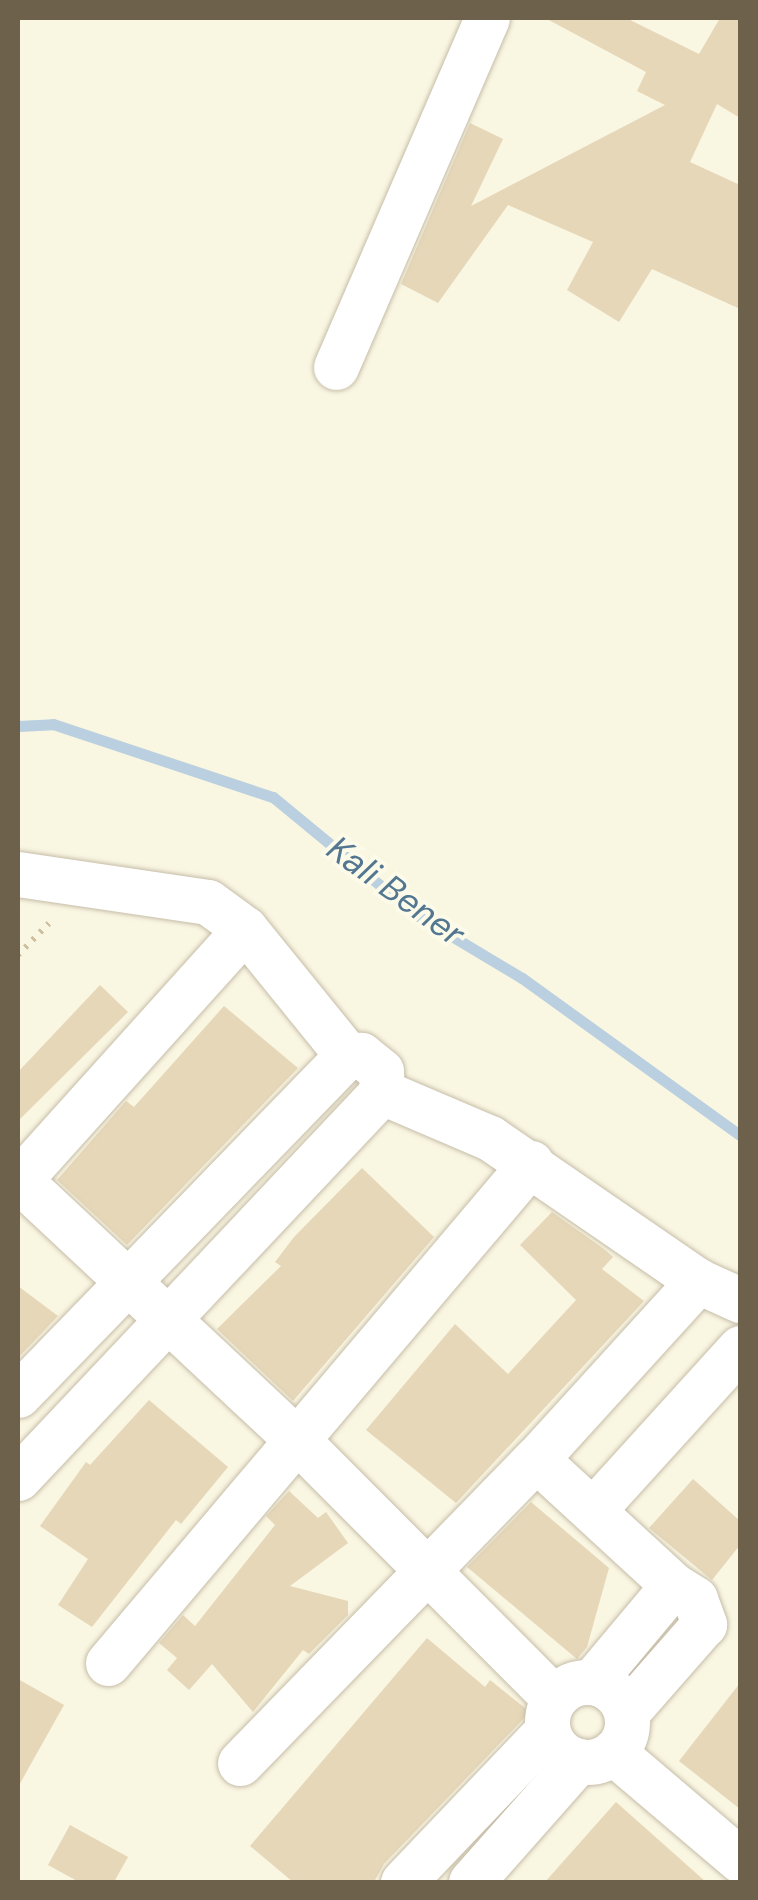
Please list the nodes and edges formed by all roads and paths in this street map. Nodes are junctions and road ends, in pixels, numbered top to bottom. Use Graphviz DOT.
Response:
graph roads {
  1 [pos="488,18"];
  2 [pos="336,367"];
  3 [pos="18,874"];
  4 [pos="245,930"];
  5 [pos="348,1055"];
  6 [pos="382,1092"];
  7 [pos="531,1163"];
  8 [pos="18,1180"];
  9 [pos="698,1281"];
  10 [pos="130,1282"];
  11 [pos="740,1300"];
  12 [pos="168,1316"];
  13 [pos="740,1348"];
  14 [pos="18,1395"];
  15 [pos="298,1441"];
  16 [pos="536,1459"];
  17 [pos="18,1478"];
  18 [pos="595,1508"];
  19 [pos="429,1569"];
  20 [pos="108,1663"];
  21 [pos="585,1723"];
  22 [pos="240,1763"];
  23 [pos="740,1860"];
  24 [pos="740,1875"];
  25 [pos="402,1882"];
  26 [pos="472,1882"];
  27 [pos="734,1882"];
  1 -- 2 [label="street"];
  3 -- 4 [label="street"];
  4 -- 5 [label="street"];
  4 -- 8 [label="street"];
  5 -- 6 [label="street"];
  5 -- 10 [label="street"];
  6 -- 7 [label="street"];
  6 -- 12 [label="street"];
  7 -- 9 [label="street"];
  7 -- 15 [label="street"];
  8 -- 10 [label="street"];
  9 -- 11 [label="street"];
  9 -- 16 [label="street"];
  10 -- 12 [label="street"];
  10 -- 14 [label="street"];
  12 -- 15 [label="street"];
  12 -- 17 [label="street"];
  13 -- 18 [label="street"];
  15 -- 19 [label="street"];
  15 -- 20 [label="street"];
  16 -- 18 [label="street"];
  16 -- 19 [label="street"];
  18 -- 21 [label="street"];
  19 -- 21 [label="street"];
  19 -- 22 [label="street"];
  21 -- 23 [label="street"];
  21 -- 25 [label="street"];
  21 -- 26 [label="street"];
  24 -- 27 [label="street"];
}
